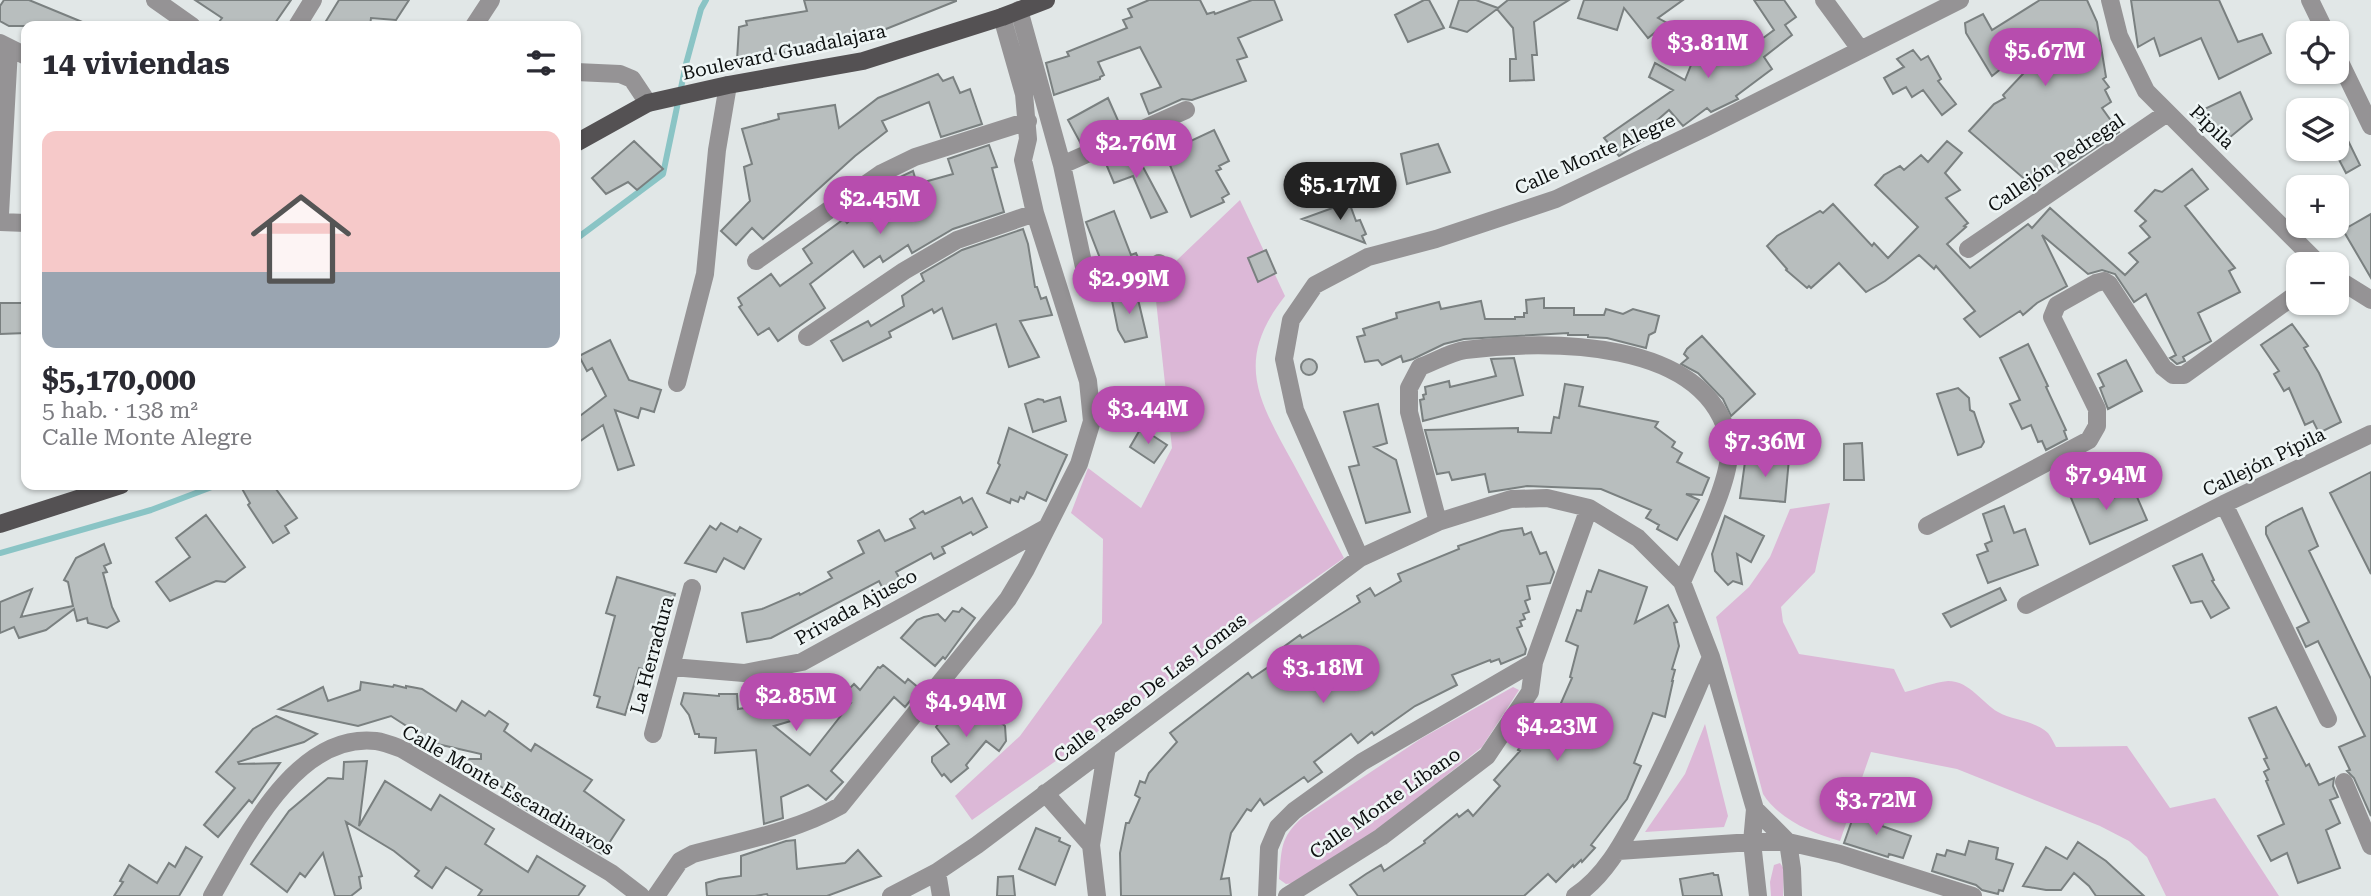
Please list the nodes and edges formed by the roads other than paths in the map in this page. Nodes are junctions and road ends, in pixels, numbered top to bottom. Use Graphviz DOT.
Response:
graph roads {
  1 [pos="155,0"];
  2 [pos="313,0"];
  3 [pos="491,0"];
  4 [pos="1046,0"];
  5 [pos="1824,0"];
  6 [pos="1960,0"];
  7 [pos="2110,0"];
  8 [pos="2310,0"];
  9 [pos="1011,14"];
  10 [pos="185,21"];
  11 [pos="300,21"];
  12 [pos="477,21"];
  13 [pos="2320,21"];
  14 [pos="12,49"];
  15 [pos="1860,49"];
  16 [pos="581,72"];
  17 [pos="2349,81"];
  18 [pos="729,85"];
  19 [pos="657,101"];
  20 [pos="1186,110"];
  21 [pos="2167,113"];
  22 [pos="1028,121"];
  23 [pos="2371,126"];
  24 [pos="581,140"];
  25 [pos="1062,165"];
  26 [pos="1035,213"];
  27 [pos="0,214"];
  28 [pos="0,222"];
  29 [pos="21,223"];
  30 [pos="1968,249"];
  31 [pos="2307,252"];
  32 [pos="757,261"];
  33 [pos="1159,263"];
  34 [pos="2349,286"];
  35 [pos="2371,300"];
  36 [pos="2286,302"];
  37 [pos="807,337"];
  38 [pos="677,383"];
  39 [pos="2371,434"];
  40 [pos="105,490"];
  41 [pos="2224,504"];
  42 [pos="1589,508"];
  43 [pos="1438,522"];
  44 [pos="0,524"];
  45 [pos="1927,526"];
  46 [pos="1046,527"];
  47 [pos="1360,558"];
  48 [pos="1682,582"];
  49 [pos="692,588"];
  50 [pos="2026,605"];
  51 [pos="1710,657"];
  52 [pos="1534,662"];
  53 [pos="672,667"];
  54 [pos="2328,719"];
  55 [pos="653,734"];
  56 [pos="1107,747"];
  57 [pos="2344,782"];
  58 [pos="1045,793"];
  59 [pos="1755,809"];
  60 [pos="1752,842"];
  61 [pos="1788,842"];
  62 [pos="1091,845"];
  63 [pos="2371,846"];
  64 [pos="1618,851"];
  65 [pos="937,872"];
  66 [pos="1581,894"];
  67 [pos="212,896"];
  68 [pos="642,896"];
  69 [pos="656,896"];
  70 [pos="891,896"];
  71 [pos="941,896"];
  72 [pos="1097,896"];
  73 [pos="1267,896"];
  74 [pos="1287,896"];
  75 [pos="1758,896"];
  76 [pos="1793,896"];
  77 [pos="1973,896"];
  1 -- 10 [label="street"];
  2 -- 11 [label="street"];
  3 -- 12 [label="street"];
  4 -- 9 [label="main road, Boulevard Guadalajara"];
  5 -- 15 [label="street"];
  6 -- 15 [label="street, Calle Monte Alegre"];
  7 -- 21 [label="street, Pipila"];
  8 -- 13 [label="street"];
  9 -- 18 [label="main road, Boulevard Guadalajara"];
  9 -- 22 [label="street"];
  9 -- 25 [label="street"];
  14 -- 27 [label="street"];
  15 -- 47 [label="street, Calle Monte Alegre"];
  16 -- 19 [label="street"];
  17 -- 23 [label="street"];
  18 -- 19 [label="main road, Boulevard Guadalajara"];
  18 -- 38 [label="street"];
  19 -- 24 [label="main road, Boulevard Guadalajara"];
  20 -- 25 [label="street"];
  21 -- 30 [label="street, Callejón Pedregal"];
  21 -- 31 [label="street, Pipila"];
  22 -- 26 [label="street"];
  22 -- 32 [label="street"];
  25 -- 33 [label="street"];
  26 -- 37 [label="street"];
  26 -- 46 [label="street"];
  28 -- 29 [label="street"];
  34 -- 35 [label="street"];
  36 -- 45 [label="street"];
  39 -- 41 [label="street, Callejón Pípila"];
  40 -- 44 [label="main road"];
  41 -- 50 [label="street, Callejón Pípila"];
  41 -- 54 [label="street"];
  42 -- 43 [label="street, Calle Paseo De Las Lomas"];
  42 -- 48 [label="street, Calle Paseo De Las Lomas"];
  42 -- 52 [label="street, Calle Monte Líbano"];
  43 -- 47 [label="street, Calle Paseo De Las Lomas"];
  43 -- 48 [label="street"];
  46 -- 53 [label="street, Privada Ajusco"];
  46 -- 69 [label="street"];
  47 -- 56 [label="street, Calle Paseo De Las Lomas"];
  48 -- 51 [label="street"];
  49 -- 53 [label="street, La Herradura"];
  51 -- 59 [label="street"];
  51 -- 64 [label="street"];
  52 -- 73 [label="street, Calle Monte Líbano"];
  52 -- 74 [label="street, Calle Monte Líbano"];
  53 -- 55 [label="street, La Herradura"];
  56 -- 58 [label="street, Calle Paseo De Las Lomas"];
  56 -- 62 [label="street"];
  57 -- 63 [label="street"];
  58 -- 62 [label="street"];
  58 -- 65 [label="street, Calle Paseo De Las Lomas"];
  59 -- 60 [label="street"];
  59 -- 61 [label="street"];
  60 -- 61 [label="street"];
  60 -- 64 [label="street"];
  60 -- 75 [label="street"];
  61 -- 76 [label="street"];
  61 -- 77 [label="street"];
  62 -- 72 [label="street"];
  64 -- 66 [label="street"];
  65 -- 70 [label="street, Calle Paseo De Las Lomas"];
  65 -- 71 [label="street"];
  67 -- 68 [label="street, Calle Monte Escandinavos"];
}
